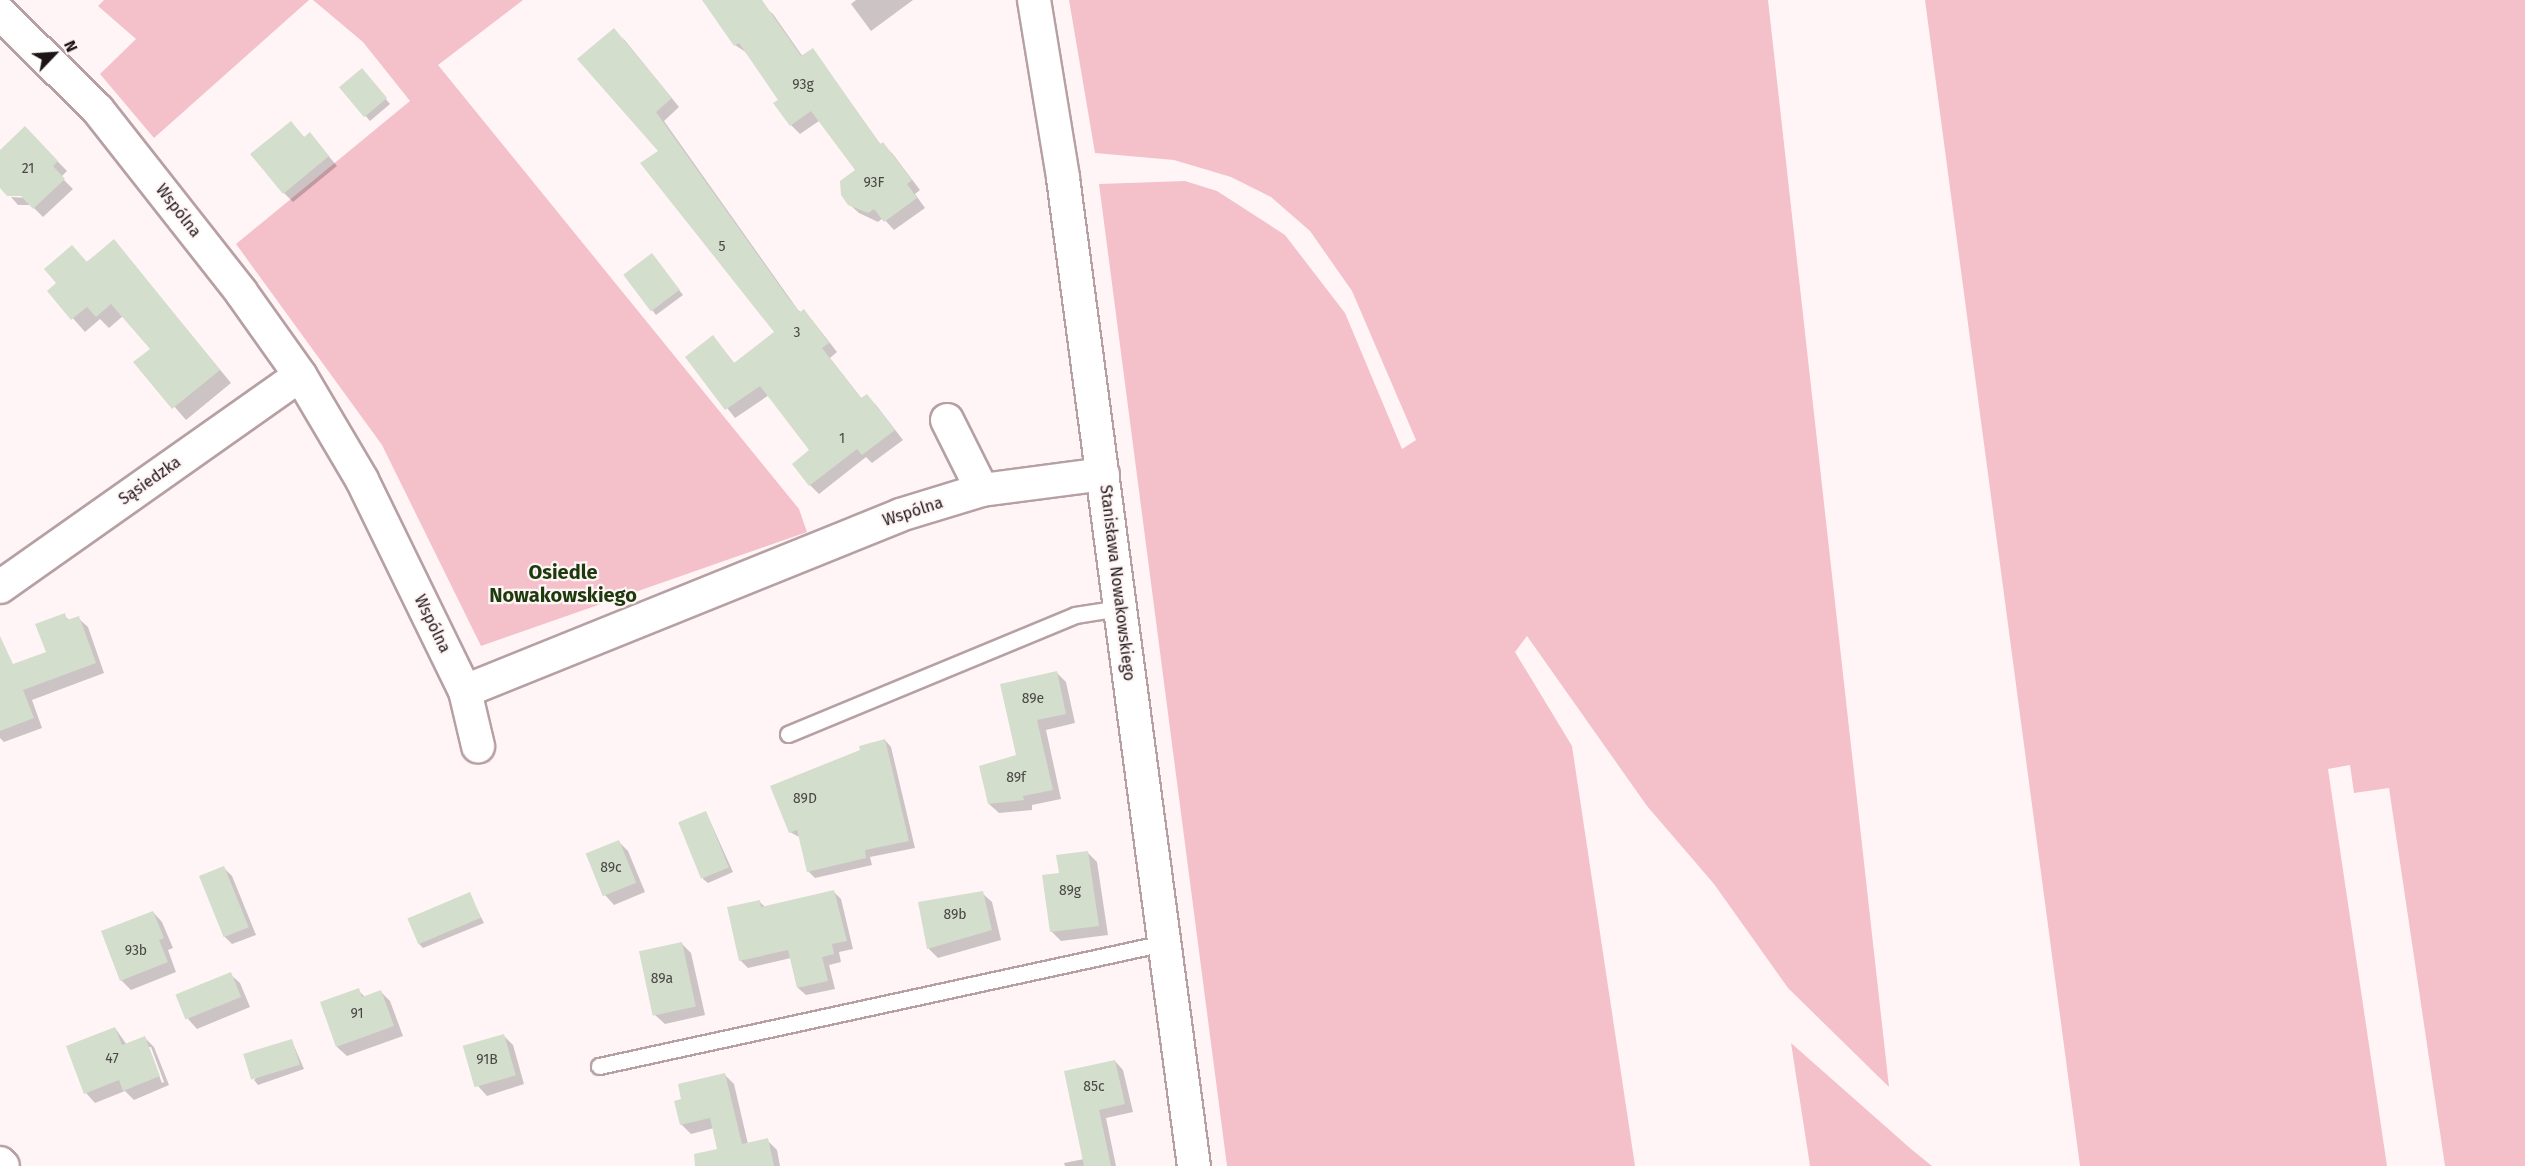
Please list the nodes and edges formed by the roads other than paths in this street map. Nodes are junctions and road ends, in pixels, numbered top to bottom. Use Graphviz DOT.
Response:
graph roads {
  1 [pos="1034,0"];
  2 [pos="0,13"];
  3 [pos="300,375"];
  4 [pos="947,420"];
  5 [pos="1103,474"];
  6 [pos="982,490"];
  7 [pos="0,587"];
  8 [pos="1120,608"];
  9 [pos="465,692"];
  10 [pos="788,734"];
  11 [pos="478,746"];
  12 [pos="1164,943"];
  13 [pos="599,1066"];
  14 [pos="0,1163"];
  15 [pos="3,1166"];
  16 [pos="1194,1166"];
  1 -- 5 [label="street, Stanisława Nowakowskiego"];
  2 -- 3 [label="street, Wspólna"];
  3 -- 7 [label="street, Sąsiedzka"];
  3 -- 9 [label="street, Wspólna"];
  4 -- 6 [label="street"];
  5 -- 6 [label="street, Wspólna"];
  5 -- 8 [label="street, Stanisława Nowakowskiego"];
  6 -- 9 [label="street, Wspólna"];
  8 -- 10 [label="lane"];
  8 -- 12 [label="street, Stanisława Nowakowskiego"];
  9 -- 11 [label="street"];
  12 -- 13 [label="lane"];
  12 -- 16 [label="street, Stanisława Nowakowskiego"];
  14 -- 15 [label="street"];
}
